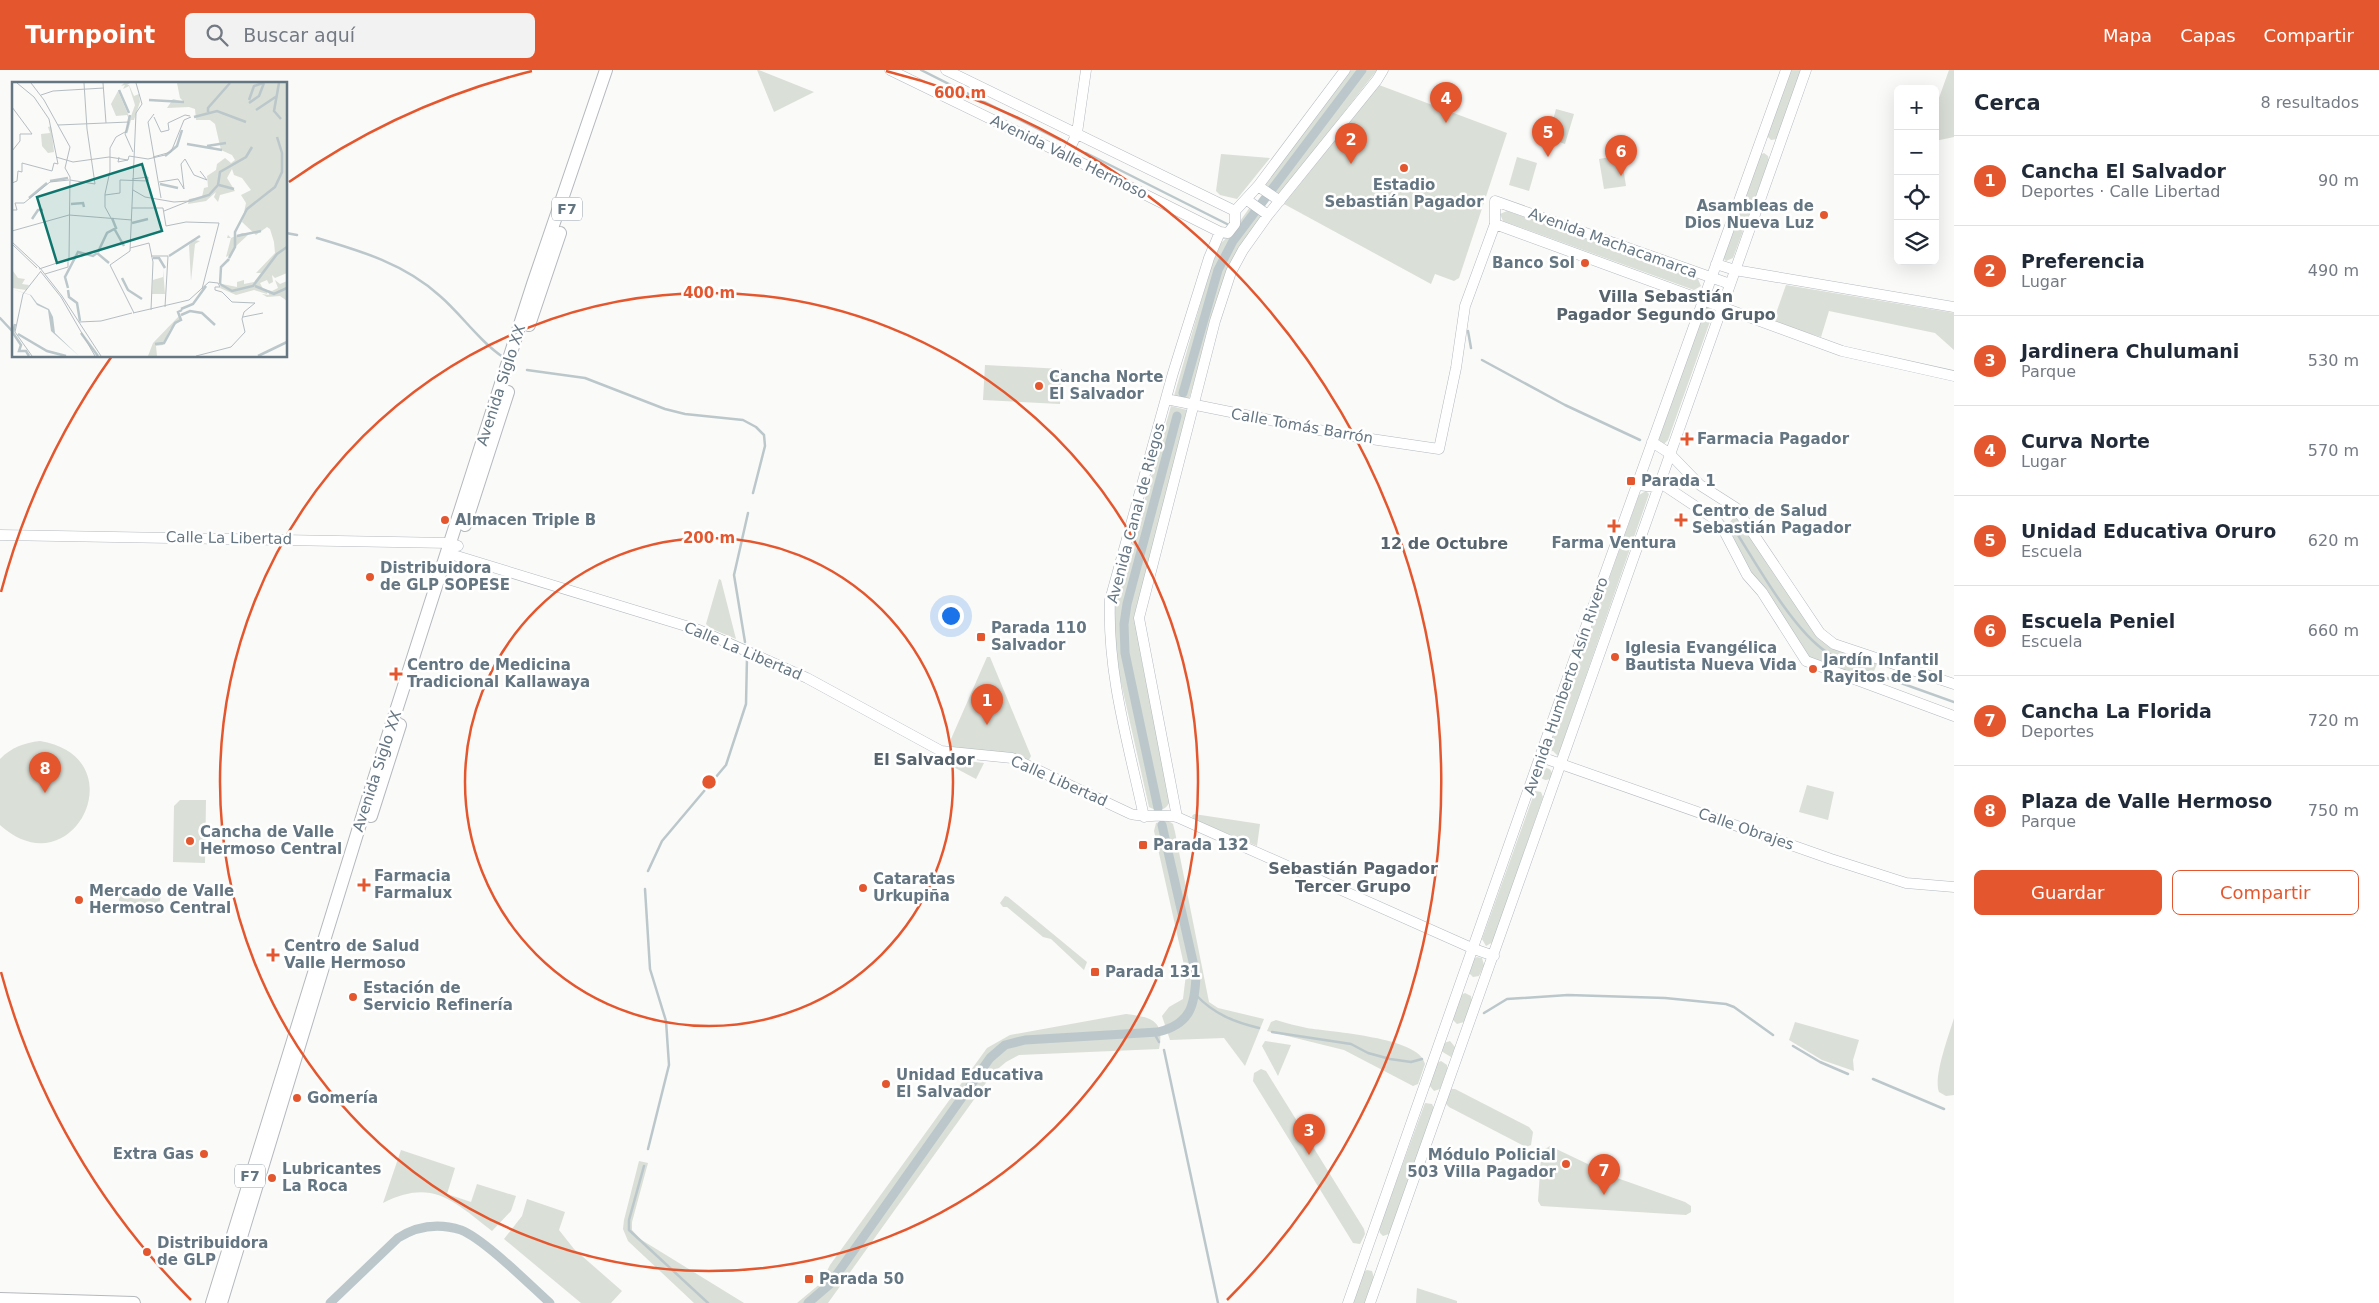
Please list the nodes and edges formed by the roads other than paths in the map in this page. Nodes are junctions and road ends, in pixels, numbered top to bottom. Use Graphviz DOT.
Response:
graph roads {
  1 [pos="606,70"];
  2 [pos="614,70"];
  3 [pos="890,70"];
  4 [pos="946,70"];
  5 [pos="1086,70"];
  6 [pos="1345,70"];
  7 [pos="1383,70"];
  8 [pos="1786,70"];
  9 [pos="1806,70"];
  10 [pos="1077,133"];
  11 [pos="1067,155"];
  12 [pos="1269,193"];
  13 [pos="1258,208"];
  14 [pos="1236,211"];
  15 [pos="1495,224"];
  16 [pos="1220,232"];
  17 [pos="1716,264"];
  18 [pos="1735,270"];
  19 [pos="1710,278"];
  20 [pos="1730,284"];
  21 [pos="1703,300"];
  22 [pos="1722,308"];
  23 [pos="1954,308"];
  24 [pos="1954,376"];
  25 [pos="1166,399"];
  26 [pos="1193,405"];
  27 [pos="1652,442"];
  28 [pos="1669,454"];
  29 [pos="1658,484"];
  30 [pos="1637,485"];
  31 [pos="0,535"];
  32 [pos="453,549"];
  33 [pos="1954,684"];
  34 [pos="1954,716"];
  35 [pos="941,751"];
  36 [pos="1541,757"];
  37 [pos="1561,764"];
  38 [pos="1144,817"];
  39 [pos="1177,817"];
  40 [pos="1954,887"];
  41 [pos="1474,949"];
  42 [pos="1494,956"];
  43 [pos="260,1160"];
  44 [pos="0,1299"];
  45 [pos="134,1303"];
  46 [pos="212,1303"];
  47 [pos="222,1303"];
  48 [pos="1348,1303"];
  49 [pos="1370,1303"];
  1 -- 32 [label="highway, Avenida Siglo XX / F7"];
  2 -- 32 [label="highway, Avenida Siglo XX / F7"];
  3 -- 11 [label="street, Avenida Valle Hermoso"];
  4 -- 10 [label="street, Avenida Valle Hermoso"];
  5 -- 10 [label="street"];
  6 -- 12 [label="street, Avenida Canal de Riegos"];
  7 -- 12 [label="street, Avenida Canal de Riegos"];
  8 -- 17 [label="street, Avenida Humberto Asín Rivero"];
  9 -- 18 [label="street, Avenida Humberto Asín Rivero"];
  10 -- 11 [label="street"];
  10 -- 14 [label="street, Avenida Valle Hermoso"];
  11 -- 16 [label="street, Avenida Valle Hermoso"];
  12 -- 13 [label="street, Avenida Canal de Riegos"];
  12 -- 13 [label="street, Avenida Canal de Riegos"];
  13 -- 14 [label="street, Avenida Canal de Riegos"];
  13 -- 26 [label="street, Avenida Canal de Riegos"];
  14 -- 16 [label="street, Avenida Canal de Riegos"];
  15 -- 19 [label="street, Avenida Machacamarca"];
  15 -- 21 [label="street, Avenida Machacamarca"];
  15 -- 26 [label="street, Calle Tomás Barrón"];
  16 -- 25 [label="street, Avenida Canal de Riegos"];
  17 -- 18 [label="street, Avenida Machacamarca"];
  17 -- 19 [label="street, Avenida Humberto Asín Rivero"];
  18 -- 20 [label="street, Avenida Humberto Asín Rivero"];
  18 -- 23 [label="street, Avenida Machacamarca"];
  19 -- 20 [label="street, Avenida Machacamarca"];
  19 -- 21 [label="street, Avenida Humberto Asín Rivero"];
  20 -- 22 [label="street, Avenida Humberto Asín Rivero"];
  21 -- 22 [label="street, Avenida Machacamarca"];
  21 -- 27 [label="street, Avenida Humberto Asín Rivero"];
  22 -- 24 [label="street, Avenida Machacamarca"];
  22 -- 28 [label="street, Avenida Humberto Asín Rivero"];
  25 -- 26 [label="street, Calle Tomás Barrón"];
  25 -- 38 [label="street, Avenida Canal de Riegos"];
  26 -- 39 [label="street, Avenida Canal de Riegos"];
  27 -- 28 [label="street"];
  27 -- 30 [label="street, Avenida Humberto Asín Rivero"];
  28 -- 29 [label="street, Avenida Humberto Asín Rivero"];
  28 -- 33 [label="street"];
  29 -- 30 [label="street"];
  29 -- 34 [label="street"];
  29 -- 37 [label="street, Avenida Humberto Asín Rivero"];
  30 -- 36 [label="street, Avenida Humberto Asín Rivero"];
  31 -- 32 [label="street, Calle La Libertad"];
  32 -- 35 [label="street, Calle La Libertad"];
  32 -- 43 [label="highway, Avenida Siglo XX / F7"];
  35 -- 38 [label="street, Calle Libertad"];
  36 -- 37 [label="street, Calle Obrajes"];
  36 -- 41 [label="street, Avenida Humberto Asín Rivero"];
  37 -- 40 [label="street, Calle Obrajes"];
  37 -- 42 [label="street, Avenida Humberto Asín Rivero"];
  38 -- 39 [label="street"];
  39 -- 41 [label="street"];
  41 -- 42 [label="street"];
  41 -- 48 [label="street, Avenida Humberto Asín Rivero"];
  42 -- 49 [label="street, Avenida Humberto Asín Rivero"];
  43 -- 46 [label="highway, Avenida Siglo XX / F7"];
  43 -- 47 [label="highway, Avenida Siglo XX / F7"];
  44 -- 45 [label="highway"];
}
